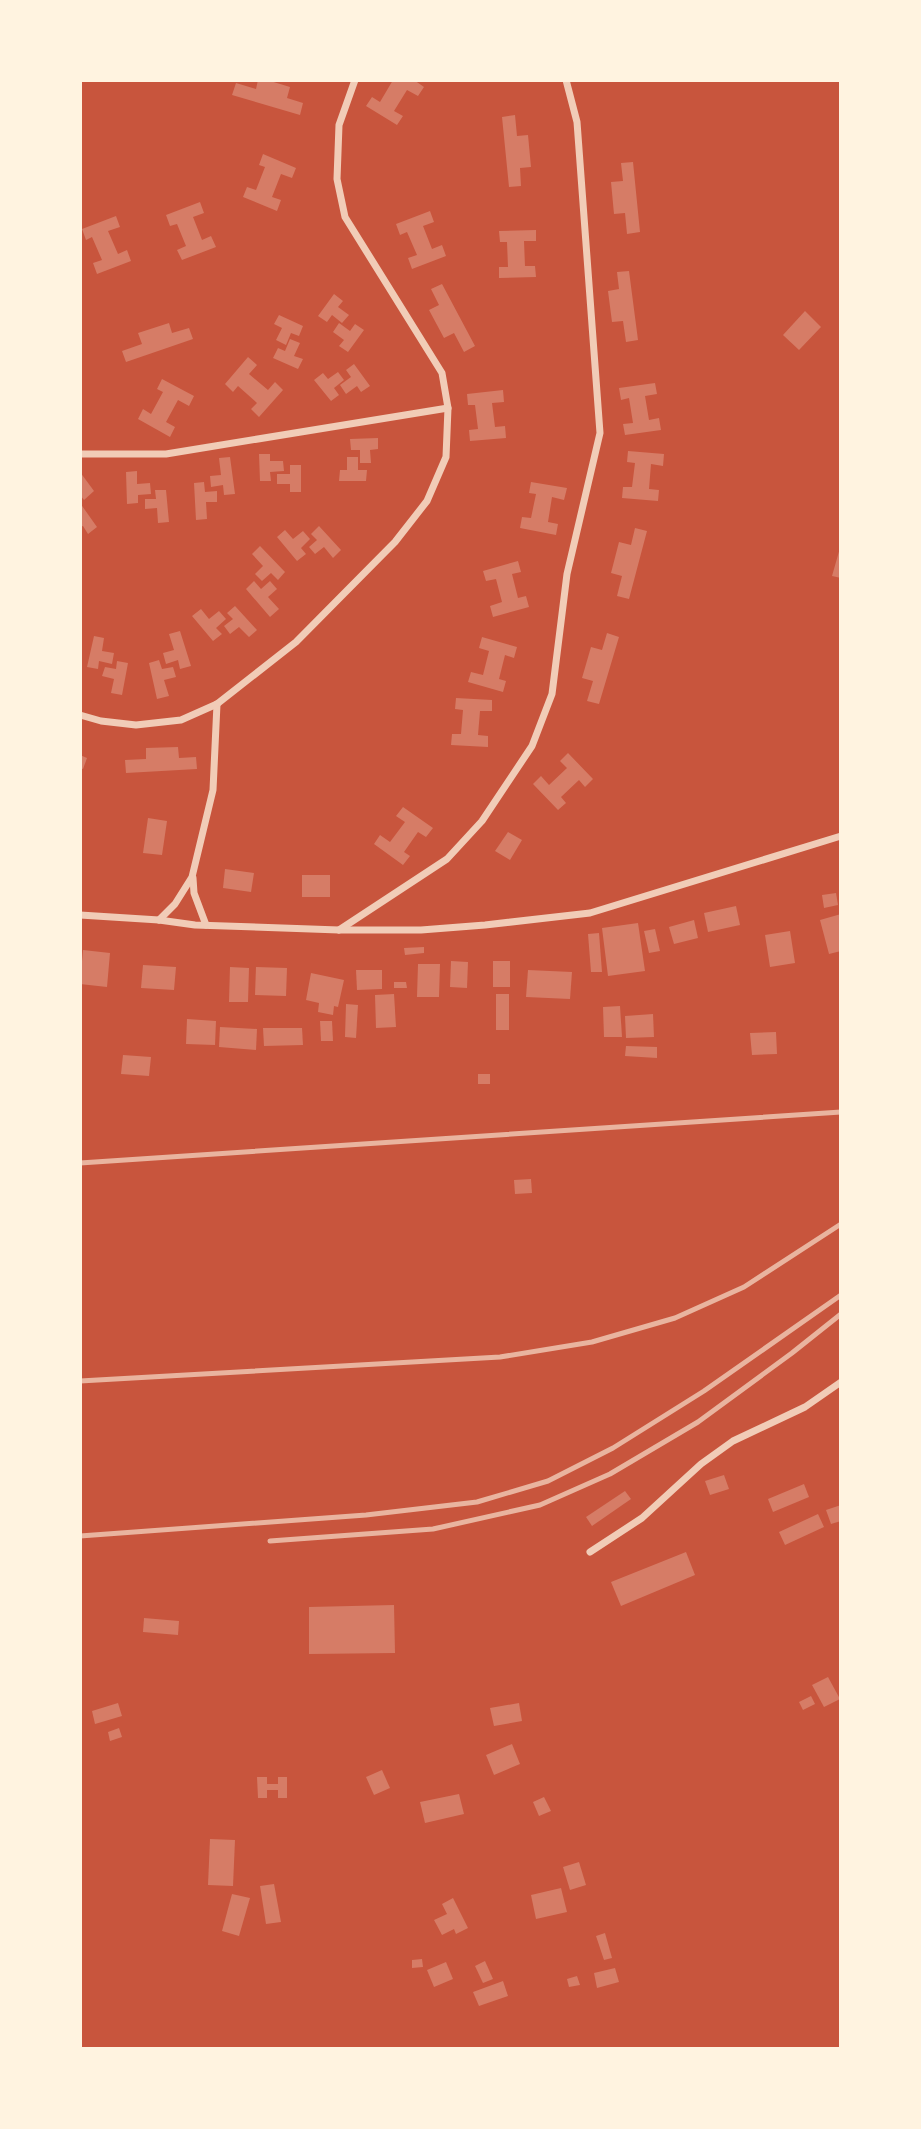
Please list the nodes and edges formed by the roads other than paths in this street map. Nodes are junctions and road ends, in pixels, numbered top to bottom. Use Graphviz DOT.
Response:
graph roads {
  1 [pos="355,80"];
  2 [pos="566,80"];
  3 [pos="448,408"];
  4 [pos="80,454"];
  5 [pos="218,704"];
  6 [pos="80,716"];
  7 [pos="841,836"];
  8 [pos="192,877"];
  9 [pos="80,915"];
  10 [pos="159,920"];
  11 [pos="205,925"];
  12 [pos="339,930"];
  13 [pos="841,1381"];
  14 [pos="590,1552"];
  1 -- 3 [label="street"];
  2 -- 12 [label="street"];
  3 -- 4 [label="street"];
  3 -- 5 [label="street"];
  5 -- 6 [label="street"];
  5 -- 8 [label="street"];
  7 -- 12 [label="street"];
  8 -- 10 [label="street"];
  8 -- 11 [label="street"];
  9 -- 10 [label="street"];
  10 -- 11 [label="street"];
  11 -- 12 [label="street"];
  13 -- 14 [label="street"];
}
